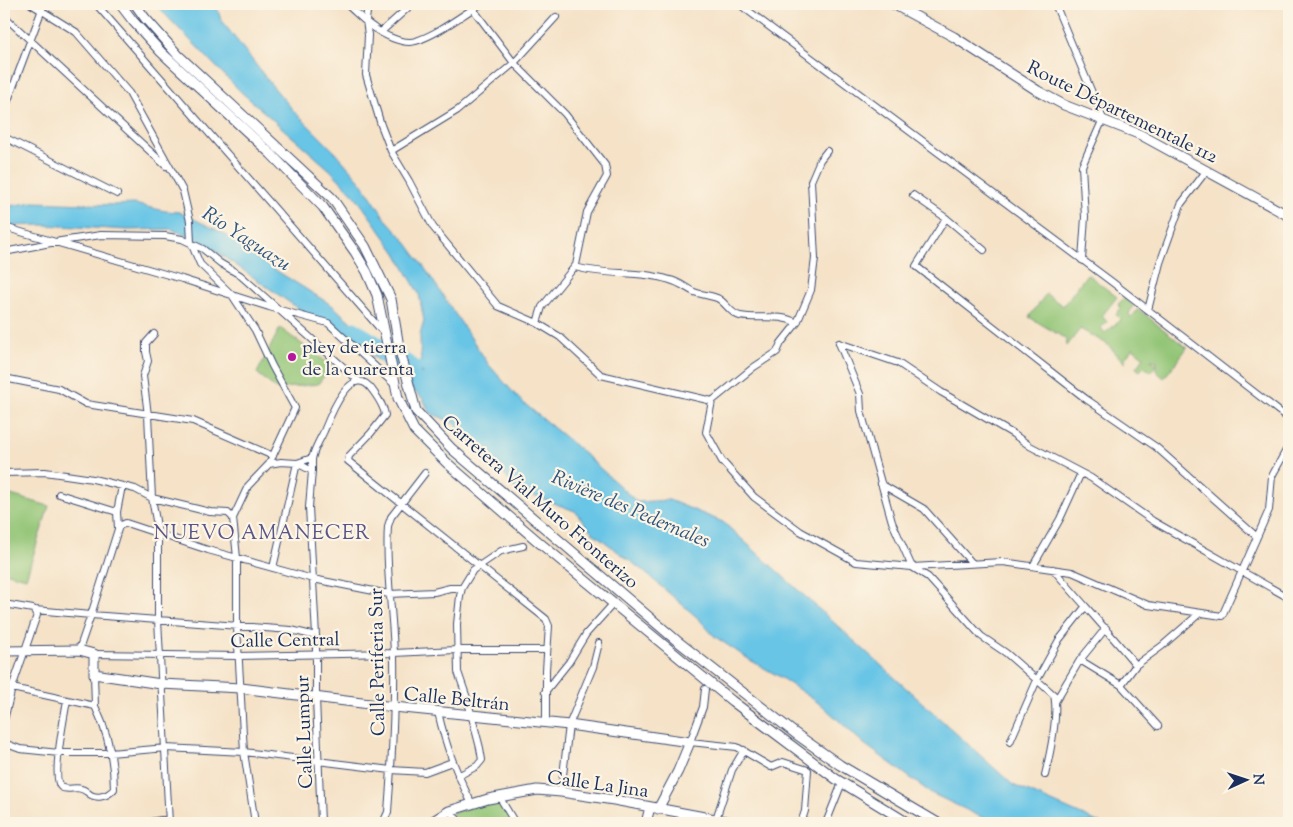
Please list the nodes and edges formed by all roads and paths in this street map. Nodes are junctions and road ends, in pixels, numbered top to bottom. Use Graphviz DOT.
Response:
graph roads {
  1 [pos="31,4"];
  2 [pos="44,4"];
  3 [pos="96,4"];
  4 [pos="120,4"];
  5 [pos="135,4"];
  6 [pos="346,4"];
  7 [pos="368,4"];
  8 [pos="412,4"];
  9 [pos="481,4"];
  10 [pos="739,4"];
  11 [pos="893,4"];
  12 [pos="1055,4"];
  13 [pos="473,9"];
  14 [pos="42,11"];
  15 [pos="4,16"];
  16 [pos="556,17"];
  17 [pos="366,20"];
  18 [pos="381,32"];
  19 [pos="31,40"];
  20 [pos="514,63"];
  21 [pos="4,88"];
  22 [pos="11,92"];
  23 [pos="4,111"];
  24 [pos="1103,119"];
  25 [pos="4,137"];
  26 [pos="391,151"];
  27 [pos="827,151"];
  28 [pos="1207,170"];
  29 [pos="172,172"];
  30 [pos="117,194"];
  31 [pos="913,195"];
  32 [pos="1289,216"];
  33 [pos="946,218"];
  34 [pos="4,227"];
  35 [pos="191,243"];
  36 [pos="984,250"];
  37 [pos="4,252"];
  38 [pos="1082,260"];
  39 [pos="575,267"];
  40 [pos="232,295"];
  41 [pos="1148,310"];
  42 [pos="537,323"];
  43 [pos="797,323"];
  44 [pos="154,334"];
  45 [pos="386,334"];
  46 [pos="4,378"];
  47 [pos="359,381"];
  48 [pos="394,384"];
  49 [pos="712,401"];
  50 [pos="148,415"];
  51 [pos="1289,419"];
  52 [pos="1289,445"];
  53 [pos="273,456"];
  54 [pos="312,458"];
  55 [pos="269,464"];
  56 [pos="297,464"];
  57 [pos="312,471"];
  58 [pos="4,473"];
  59 [pos="425,473"];
  60 [pos="1081,473"];
  61 [pos="881,484"];
  62 [pos="122,486"];
  63 [pos="59,494"];
  64 [pos="152,498"];
  65 [pos="401,503"];
  66 [pos="117,512"];
  67 [pos="233,518"];
  68 [pos="118,528"];
  69 [pos="158,532"];
  70 [pos="1257,537"];
  71 [pos="523,546"];
  72 [pos="237,558"];
  73 [pos="972,563"];
  74 [pos="481,566"];
  75 [pos="1033,566"];
  76 [pos="912,567"];
  77 [pos="273,568"];
  78 [pos="1054,569"];
  79 [pos="1241,572"];
  80 [pos="313,579"];
  81 [pos="462,588"];
  82 [pos="389,594"];
  83 [pos="1289,598"];
  84 [pos="4,604"];
  85 [pos="613,604"];
  86 [pos="1085,607"];
  87 [pos="35,610"];
  88 [pos="1200,613"];
  89 [pos="91,615"];
  90 [pos="158,620"];
  91 [pos="237,627"];
  92 [pos="1106,628"];
  93 [pos="316,636"];
  94 [pos="599,643"];
  95 [pos="4,650"];
  96 [pos="79,650"];
  97 [pos="456,650"];
  98 [pos="547,650"];
  99 [pos="25,652"];
  100 [pos="394,653"];
  101 [pos="94,654"];
  102 [pos="316,655"];
  103 [pos="160,656"];
  104 [pos="238,656"];
  105 [pos="1080,660"];
  106 [pos="1136,665"];
  107 [pos="94,674"];
  108 [pos="1037,680"];
  109 [pos="161,684"];
  110 [pos="1121,685"];
  111 [pos="12,688"];
  112 [pos="241,688"];
  113 [pos="705,689"];
  114 [pos="545,692"];
  115 [pos="316,698"];
  116 [pos="67,700"];
  117 [pos="1055,702"];
  118 [pos="95,706"];
  119 [pos="394,707"];
  120 [pos="438,712"];
  121 [pos="471,716"];
  122 [pos="4,720"];
  123 [pos="546,724"];
  124 [pos="569,725"];
  125 [pos="1158,726"];
  126 [pos="690,742"];
  127 [pos="1010,742"];
  128 [pos="4,743"];
  129 [pos="166,748"];
  130 [pos="744,750"];
  131 [pos="244,752"];
  132 [pos="59,753"];
  133 [pos="110,753"];
  134 [pos="319,760"];
  135 [pos="452,762"];
  136 [pos="391,770"];
  137 [pos="1046,775"];
  138 [pos="458,776"];
  139 [pos="842,783"];
  140 [pos="561,792"];
  141 [pos="500,798"];
  142 [pos="472,804"];
  143 [pos="654,808"];
  144 [pos="449,811"];
  145 [pos="716,819"];
  146 [pos="169,822"];
  147 [pos="144,823"];
  148 [pos="254,823"];
  149 [pos="321,823"];
  150 [pos="383,823"];
  151 [pos="430,823"];
  152 [pos="460,823"];
  153 [pos="515,823"];
  154 [pos="646,823"];
  155 [pos="736,823"];
  156 [pos="801,823"];
  157 [pos="826,823"];
  158 [pos="908,823"];
  159 [pos="938,823"];
  1 -- 14 [label="street"];
  2 -- 14 [label="street"];
  3 -- 45 [label="street"];
  4 -- 45 [label="street, Carretera Vial Muro Fronterizo"];
  5 -- 159 [label="street, Carretera Vial Muro Fronterizo"];
  6 -- 17 [label="street"];
  7 -- 17 [label="street"];
  8 -- 18 [label="street"];
  9 -- 13 [label="street"];
  10 -- 38 [label="street"];
  11 -- 24 [label="street, Route Départementale 112"];
  12 -- 24 [label="street"];
  13 -- 18 [label="street"];
  13 -- 20 [label="street"];
  14 -- 19 [label="street"];
  14 -- 29 [label="street"];
  15 -- 19 [label="street"];
  16 -- 20 [label="street"];
  17 -- 18 [label="street"];
  17 -- 26 [label="street"];
  19 -- 22 [label="street"];
  19 -- 29 [label="street"];
  20 -- 26 [label="street"];
  20 -- 39 [label="street"];
  21 -- 22 [label="street"];
  22 -- 23 [label="street"];
  24 -- 28 [label="street, Route Départementale 112"];
  24 -- 38 [label="street"];
  25 -- 30 [label="street"];
  26 -- 42 [label="street"];
  27 -- 43 [label="street"];
  28 -- 32 [label="street, Route Départementale 112"];
  28 -- 41 [label="street"];
  29 -- 35 [label="street"];
  31 -- 33 [label="street"];
  33 -- 36 [label="street"];
  33 -- 70 [label="street"];
  34 -- 40 [label="street"];
  35 -- 37 [label="street"];
  35 -- 40 [label="street"];
  35 -- 47 [label="street"];
  38 -- 41 [label="street"];
  39 -- 42 [label="street"];
  39 -- 43 [label="street"];
  40 -- 48 [label="street"];
  40 -- 53 [label="street"];
  41 -- 51 [label="street"];
  42 -- 49 [label="street"];
  43 -- 49 [label="street"];
  44 -- 50 [label="street"];
  45 -- 48 [label="street, Carretera Vial Muro Fronterizo"];
  46 -- 50 [label="street"];
  47 -- 54 [label="street"];
  47 -- 65 [label="street"];
  48 -- 85 [label="street, Carretera Vial Muro Fronterizo"];
  49 -- 76 [label="street"];
  50 -- 53 [label="street"];
  50 -- 64 [label="street"];
  52 -- 70 [label="street"];
  53 -- 55 [label="street"];
  54 -- 56 [label="street"];
  54 -- 57 [label="street, Calle Lumpur"];
  55 -- 56 [label="street"];
  55 -- 67 [label="street"];
  56 -- 57 [label="street"];
  56 -- 77 [label="street"];
  57 -- 80 [label="street, Calle Lumpur"];
  58 -- 62 [label="street"];
  59 -- 65 [label="street, Calle Periferia Sur"];
  60 -- 61 [label="street"];
  60 -- 75 [label="street"];
  60 -- 79 [label="street"];
  61 -- 73 [label="street"];
  61 -- 76 [label="street"];
  62 -- 64 [label="street"];
  62 -- 66 [label="street"];
  63 -- 66 [label="street"];
  64 -- 67 [label="street"];
  64 -- 69 [label="street"];
  65 -- 74 [label="street"];
  65 -- 82 [label="street, Calle Periferia Sur"];
  66 -- 68 [label="street"];
  67 -- 72 [label="street"];
  68 -- 69 [label="street"];
  68 -- 89 [label="street"];
  69 -- 72 [label="street"];
  69 -- 90 [label="street"];
  70 -- 79 [label="street"];
  71 -- 74 [label="street"];
  72 -- 77 [label="street"];
  72 -- 91 [label="street"];
  73 -- 75 [label="street"];
  73 -- 76 [label="street"];
  74 -- 81 [label="street"];
  74 -- 98 [label="street"];
  75 -- 78 [label="street"];
  76 -- 108 [label="street"];
  77 -- 80 [label="street"];
  78 -- 86 [label="street"];
  78 -- 88 [label="street"];
  79 -- 83 [label="street"];
  79 -- 88 [label="street"];
  80 -- 82 [label="street"];
  80 -- 93 [label="street, Calle Lumpur"];
  81 -- 82 [label="street"];
  81 -- 97 [label="street"];
  82 -- 100 [label="street, Calle Periferia Sur"];
  84 -- 87 [label="street"];
  85 -- 114 [label="street"];
  85 -- 139 [label="street, Carretera Vial Muro Fronterizo"];
  86 -- 92 [label="street"];
  86 -- 108 [label="street"];
  87 -- 89 [label="street"];
  87 -- 99 [label="street"];
  88 -- 106 [label="street"];
  89 -- 90 [label="street"];
  89 -- 96 [label="street"];
  90 -- 91 [label="street"];
  90 -- 103 [label="street"];
  91 -- 93 [label="street"];
  91 -- 104 [label="street"];
  92 -- 105 [label="street"];
  92 -- 106 [label="street"];
  93 -- 102 [label="street, Calle Lumpur"];
  94 -- 124 [label="street"];
  95 -- 99 [label="street, Calle Central"];
  96 -- 99 [label="street, Calle Central"];
  96 -- 101 [label="street, Calle Central"];
  97 -- 98 [label="street, Calle Central"];
  97 -- 100 [label="street, Calle Central"];
  97 -- 121 [label="street"];
  98 -- 114 [label="street"];
  99 -- 111 [label="street"];
  100 -- 102 [label="street, Calle Central"];
  100 -- 119 [label="street, Calle Periferia Sur"];
  101 -- 103 [label="street, Calle Central"];
  101 -- 107 [label="street"];
  102 -- 104 [label="street, Calle Central"];
  102 -- 115 [label="street, Calle Lumpur"];
  103 -- 104 [label="street, Calle Central"];
  103 -- 109 [label="street"];
  104 -- 112 [label="street"];
  105 -- 110 [label="street"];
  105 -- 117 [label="street"];
  106 -- 110 [label="street"];
  107 -- 109 [label="street, Calle Beltrán"];
  107 -- 118 [label="street"];
  108 -- 117 [label="street"];
  108 -- 127 [label="street"];
  109 -- 112 [label="street, Calle Beltrán"];
  109 -- 129 [label="street"];
  110 -- 125 [label="street"];
  111 -- 116 [label="street"];
  111 -- 122 [label="street"];
  112 -- 115 [label="street, Calle Beltrán"];
  112 -- 131 [label="street"];
  113 -- 126 [label="street"];
  114 -- 123 [label="street"];
  115 -- 119 [label="street, Calle Beltrán"];
  115 -- 134 [label="street, Calle Lumpur"];
  116 -- 118 [label="street"];
  116 -- 132 [label="street"];
  117 -- 137 [label="street"];
  118 -- 133 [label="street"];
  119 -- 120 [label="street, Calle Beltrán"];
  119 -- 136 [label="street, Calle Periferia Sur"];
  120 -- 121 [label="street, Calle Beltrán"];
  120 -- 135 [label="street"];
  121 -- 123 [label="street, Calle Beltrán"];
  121 -- 138 [label="street"];
  123 -- 124 [label="street, Calle Beltrán"];
  124 -- 126 [label="street, Calle Beltrán"];
  124 -- 140 [label="street"];
  126 -- 130 [label="street, Calle Beltrán"];
  126 -- 143 [label="street"];
  128 -- 132 [label="street"];
  129 -- 131 [label="street"];
  129 -- 133 [label="street"];
  129 -- 146 [label="street"];
  130 -- 145 [label="street"];
  130 -- 156 [label="street, Calle Beltrán"];
  131 -- 134 [label="street"];
  131 -- 148 [label="street"];
  132 -- 133 [label="street"];
  132 -- 133 [label="street"];
  134 -- 136 [label="street"];
  134 -- 149 [label="street, Calle Lumpur"];
  135 -- 136 [label="street"];
  135 -- 138 [label="street"];
  136 -- 150 [label="street, Calle Periferia Sur"];
  138 -- 142 [label="street"];
  139 -- 157 [label="street"];
  139 -- 158 [label="street, Carretera Vial Muro Fronterizo"];
  140 -- 141 [label="street, Calle La Jina"];
  140 -- 143 [label="street, Calle La Jina"];
  141 -- 142 [label="street, Calle La Jina"];
  141 -- 153 [label="street"];
  142 -- 144 [label="street, Calle La Jina"];
  143 -- 145 [label="street, Calle La Jina"];
  143 -- 154 [label="street"];
  144 -- 151 [label="street, Calle La Jina"];
  144 -- 152 [label="street"];
  145 -- 155 [label="street, Calle La Jina"];
  146 -- 147 [label="street"];
}
